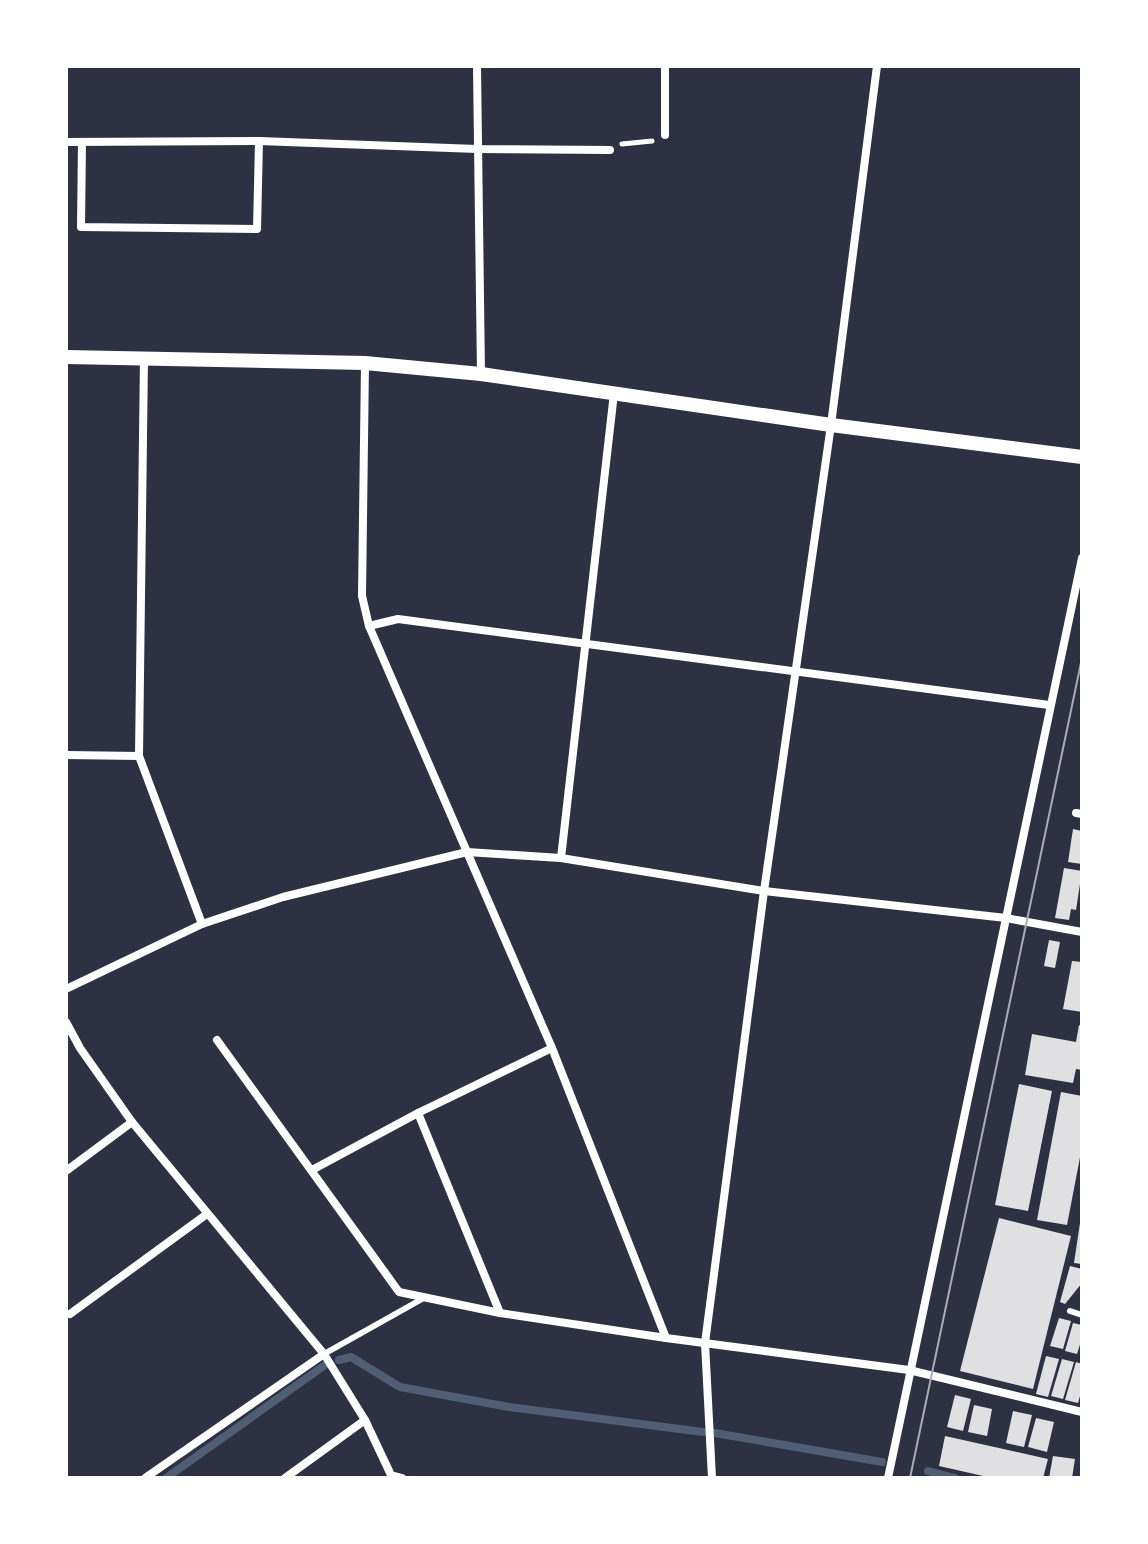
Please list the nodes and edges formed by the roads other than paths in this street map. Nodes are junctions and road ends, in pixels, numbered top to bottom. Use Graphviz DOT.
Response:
graph roads {
  1 [pos="477,66"];
  2 [pos="665,66"];
  3 [pos="877,66"];
  4 [pos="665,135"];
  5 [pos="259,141"];
  6 [pos="66,142"];
  7 [pos="82,142"];
  8 [pos="477,149"];
  9 [pos="610,150"];
  10 [pos="66,357"];
  11 [pos="144,357"];
  12 [pos="365,363"];
  13 [pos="481,374"];
  14 [pos="614,393"];
  15 [pos="831,425"];
  16 [pos="1082,457"];
  17 [pos="1082,558"];
  18 [pos="369,626"];
  19 [pos="584,642"];
  20 [pos="795,671"];
  21 [pos="1049,705"];
  22 [pos="66,755"];
  23 [pos="139,756"];
  24 [pos="467,852"];
  25 [pos="561,858"];
  26 [pos="764,891"];
  27 [pos="1006,918"];
  28 [pos="202,924"];
  29 [pos="1082,932"];
  30 [pos="66,989"];
  31 [pos="66,1022"];
  32 [pos="217,1040"];
  33 [pos="552,1048"];
  34 [pos="418,1113"];
  35 [pos="132,1122"];
  36 [pos="312,1170"];
  37 [pos="66,1171"];
  38 [pos="207,1214"];
  39 [pos="422,1299"];
  40 [pos="1070,1311"];
  41 [pos="500,1313"];
  42 [pos="70,1314"];
  43 [pos="1082,1315"];
  44 [pos="666,1338"];
  45 [pos="705,1343"];
  46 [pos="324,1354"];
  47 [pos="909,1370"];
  48 [pos="1082,1412"];
  49 [pos="365,1420"];
  50 [pos="889,1473"];
  51 [pos="392,1476"];
  52 [pos="145,1478"];
  53 [pos="285,1478"];
  54 [pos="402,1478"];
  55 [pos="712,1478"];
  1 -- 8 [label="street"];
  2 -- 4 [label="street"];
  3 -- 15 [label="street"];
  5 -- 7 [label="street"];
  5 -- 7 [label="street"];
  5 -- 8 [label="street"];
  6 -- 7 [label="street"];
  8 -- 9 [label="street"];
  8 -- 13 [label="street"];
  10 -- 11 [label="street"];
  11 -- 12 [label="street"];
  11 -- 23 [label="street"];
  12 -- 13 [label="street"];
  12 -- 18 [label="street"];
  13 -- 14 [label="street"];
  14 -- 15 [label="street"];
  14 -- 19 [label="street"];
  15 -- 16 [label="street"];
  15 -- 20 [label="street"];
  17 -- 21 [label="street"];
  18 -- 19 [label="street"];
  18 -- 24 [label="street"];
  19 -- 20 [label="street"];
  19 -- 25 [label="street"];
  20 -- 21 [label="street"];
  20 -- 26 [label="street"];
  21 -- 27 [label="street"];
  22 -- 23 [label="street"];
  23 -- 28 [label="street"];
  24 -- 25 [label="street"];
  24 -- 28 [label="street"];
  24 -- 33 [label="street"];
  25 -- 26 [label="street"];
  26 -- 27 [label="street"];
  26 -- 45 [label="street"];
  27 -- 29 [label="street"];
  27 -- 47 [label="street"];
  28 -- 30 [label="street"];
  31 -- 35 [label="street"];
  32 -- 36 [label="street"];
  33 -- 34 [label="street"];
  33 -- 44 [label="street"];
  34 -- 36 [label="street"];
  34 -- 41 [label="street"];
  35 -- 37 [label="street"];
  35 -- 38 [label="street"];
  36 -- 39 [label="street"];
  38 -- 42 [label="street"];
  38 -- 46 [label="street"];
  39 -- 41 [label="street"];
  39 -- 46 [label="lane"];
  40 -- 43 [label="lane"];
  41 -- 44 [label="street"];
  44 -- 45 [label="street"];
  45 -- 47 [label="street"];
  45 -- 55 [label="street"];
  46 -- 49 [label="street"];
  46 -- 52 [label="street"];
  47 -- 48 [label="street"];
  47 -- 50 [label="street"];
  49 -- 51 [label="street"];
  49 -- 53 [label="street"];
  51 -- 54 [label="street"];
}
